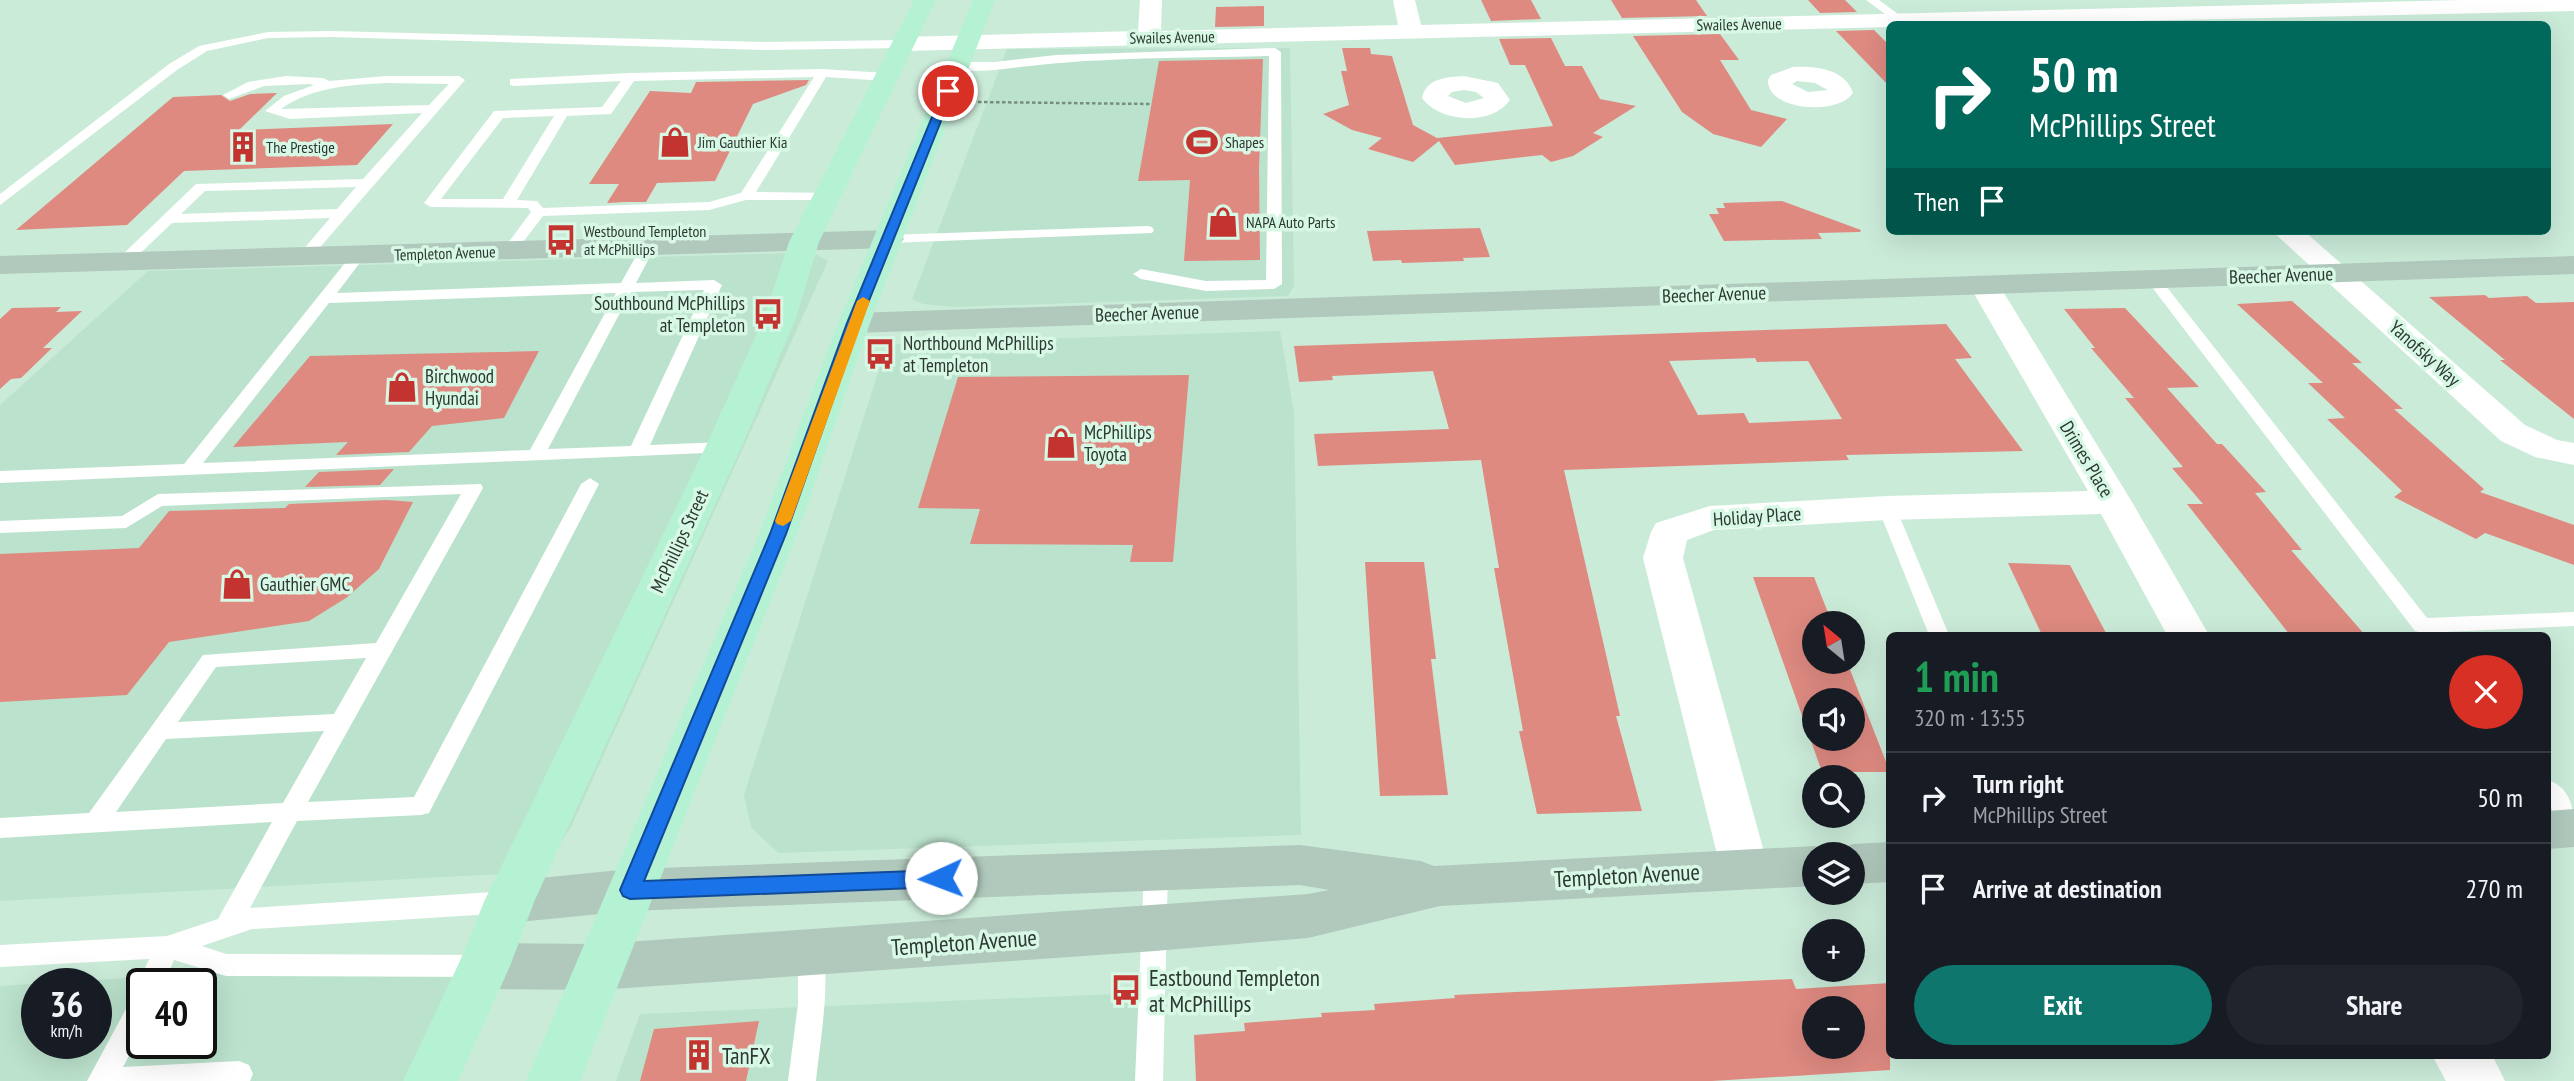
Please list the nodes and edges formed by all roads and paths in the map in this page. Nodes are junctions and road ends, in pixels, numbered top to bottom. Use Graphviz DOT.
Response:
graph roads {
  1 [pos="925,0"];
  2 [pos="984,0"];
  3 [pos="1151,0"];
  4 [pos="1404,0"];
  5 [pos="1872,0"];
  6 [pos="2006,0"];
  7 [pos="2352,4"];
  8 [pos="2574,4"];
  9 [pos="1900,20"];
  10 [pos="2038,21"];
  11 [pos="2378,21"];
  12 [pos="1758,23"];
  13 [pos="1411,32"];
  14 [pos="1149,38"];
  15 [pos="903,44"];
  16 [pos="962,54"];
  17 [pos="822,73"];
  18 [pos="1802,73"];
  19 [pos="630,77"];
  20 [pos="887,77"];
  21 [pos="514,82"];
  22 [pos="327,83"];
  23 [pos="229,95"];
  24 [pos="978,102"];
  25 [pos="1151,104"];
  26 [pos="433,109"];
  27 [pos="563,112"];
  28 [pos="367,183"];
  29 [pos="746,196"];
  30 [pos="827,197"];
  31 [pos="0,201"];
  32 [pos="508,203"];
  33 [pos="539,212"];
  34 [pos="340,213"];
  35 [pos="167,219"];
  36 [pos="1147,230"];
  37 [pos="2292,235"];
  38 [pos="889,239"];
  39 [pos="804,242"];
  40 [pos="648,247"];
  41 [pos="509,251"];
  42 [pos="358,256"];
  43 [pos="304,257"];
  44 [pos="125,260"];
  45 [pos="0,265"];
  46 [pos="2574,265"];
  47 [pos="2335,273"];
  48 [pos="1141,274"];
  49 [pos="2153,279"];
  50 [pos="1984,285"];
  51 [pos="625,287"];
  52 [pos="325,298"];
  53 [pos="854,323"];
  54 [pos="723,448"];
  55 [pos="638,451"];
  56 [pos="536,454"];
  57 [pos="2574,454"];
  58 [pos="189,469"];
  59 [pos="0,477"];
  60 [pos="590,484"];
  61 [pos="2113,502"];
  62 [pos="1887,508"];
  63 [pos="0,527"];
  64 [pos="2574,619"];
  65 [pos="2426,631"];
  66 [pos="1938,632"];
  67 [pos="2186,632"];
  68 [pos="382,650"];
  69 [pos="342,722"];
  70 [pos="161,731"];
  71 [pos="2551,793"];
  72 [pos="290,812"];
  73 [pos="95,823"];
  74 [pos="2574,826"];
  75 [pos="0,828"];
  76 [pos="2551,830"];
  77 [pos="1886,862"];
  78 [pos="1865,863"];
  79 [pos="1802,867"];
  80 [pos="1156,870"];
  81 [pos="1745,870"];
  82 [pos="1440,884"];
  83 [pos="630,890"];
  84 [pos="509,902"];
  85 [pos="226,928"];
  86 [pos="1155,929"];
  87 [pos="167,947"];
  88 [pos="811,952"];
  89 [pos="0,956"];
  90 [pos="484,966"];
  91 [pos="598,967"];
  92 [pos="158,968"];
  93 [pos="126,1034"];
  94 [pos="2462,1059"];
  95 [pos="101,1081"];
  96 [pos="111,1081"];
  97 [pos="236,1081"];
  98 [pos="430,1081"];
  99 [pos="553,1081"];
  100 [pos="802,1081"];
  101 [pos="1149,1081"];
  102 [pos="2478,1081"];
  1 -- 15 [label="main road, McPhillips Street"];
  2 -- 16 [label="main road"];
  3 -- 14 [label="street"];
  4 -- 13 [label="street"];
  5 -- 9 [label="lane"];
  6 -- 10 [label="street"];
  7 -- 8 [label="street, Swailes Avenue"];
  7 -- 10 [label="street, Swailes Avenue"];
  7 -- 11 [label="street"];
  9 -- 10 [label="street, Swailes Avenue"];
  9 -- 12 [label="street, Swailes Avenue"];
  12 -- 13 [label="street, Swailes Avenue"];
  12 -- 18 [label="street"];
  13 -- 14 [label="street, Swailes Avenue"];
  14 -- 16 [label="street, Swailes Avenue"];
  15 -- 16 [label="street, Swailes Avenue"];
  15 -- 20 [label="main road, McPhillips Street"];
  15 -- 31 [label="lane"];
  16 -- 38 [label="main road"];
  16 -- 48 [label="lane"];
  17 -- 19 [label="lane"];
  17 -- 20 [label="lane"];
  17 -- 29 [label="lane"];
  19 -- 21 [label="lane"];
  19 -- 27 [label="lane"];
  20 -- 30 [label="main road, McPhillips Street"];
  22 -- 23 [label="lane"];
  22 -- 26 [label="lane"];
  22 -- 26 [label="lane"];
  24 -- 25 [label="path"];
  26 -- 28 [label="lane"];
  27 -- 32 [label="lane"];
  27 -- 32 [label="lane"];
  28 -- 34 [label="lane"];
  28 -- 35 [label="lane"];
  29 -- 30 [label="lane"];
  29 -- 33 [label="lane"];
  30 -- 39 [label="main road, McPhillips Street"];
  32 -- 33 [label="lane"];
  33 -- 41 [label="lane"];
  34 -- 35 [label="lane"];
  34 -- 43 [label="lane"];
  35 -- 44 [label="lane"];
  36 -- 38 [label="lane"];
  37 -- 47 [label="street, Yanofsky Way"];
  38 -- 39 [label="street, Templeton Avenue"];
  38 -- 53 [label="main road"];
  39 -- 40 [label="street, Templeton Avenue"];
  39 -- 54 [label="main road, McPhillips Street"];
  40 -- 41 [label="street, Templeton Avenue"];
  40 -- 51 [label="lane"];
  41 -- 42 [label="street, Templeton Avenue"];
  42 -- 43 [label="street, Templeton Avenue"];
  42 -- 52 [label="lane"];
  43 -- 44 [label="street, Templeton Avenue"];
  44 -- 45 [label="street, Templeton Avenue"];
  46 -- 47 [label="street, Beecher Avenue"];
  47 -- 49 [label="street, Beecher Avenue"];
  47 -- 57 [label="street, Yanofsky Way"];
  49 -- 50 [label="street, Beecher Avenue"];
  49 -- 65 [label="lane"];
  50 -- 53 [label="street, Beecher Avenue"];
  50 -- 61 [label="street, Drimes Place"];
  51 -- 52 [label="lane"];
  51 -- 55 [label="lane"];
  51 -- 56 [label="lane"];
  52 -- 58 [label="lane"];
  53 -- 83 [label="main road"];
  54 -- 55 [label="lane"];
  54 -- 84 [label="main road, McPhillips Street"];
  55 -- 56 [label="lane"];
  56 -- 58 [label="lane"];
  58 -- 59 [label="lane"];
  60 -- 72 [label="lane"];
  61 -- 62 [label="street, Holiday Place"];
  61 -- 67 [label="street, Drimes Place"];
  62 -- 66 [label="lane"];
  62 -- 81 [label="street, Holiday Place"];
  63 -- 68 [label="lane"];
  64 -- 65 [label="lane"];
  68 -- 69 [label="lane"];
  68 -- 70 [label="lane"];
  69 -- 70 [label="lane"];
  69 -- 72 [label="lane"];
  70 -- 73 [label="lane"];
  71 -- 74 [label="lane"];
  72 -- 73 [label="lane"];
  72 -- 85 [label="lane"];
  73 -- 75 [label="lane"];
  74 -- 76 [label="street"];
  77 -- 78 [label="street"];
  79 -- 81 [label="street, Templeton Avenue"];
  80 -- 82 [label="street, Templeton Avenue"];
  80 -- 83 [label="street, Templeton Avenue"];
  80 -- 86 [label="lane"];
  81 -- 82 [label="street, Templeton Avenue"];
  82 -- 86 [label="street, Templeton Avenue"];
  83 -- 84 [label="street, Templeton Avenue"];
  83 -- 91 [label="main road"];
  84 -- 85 [label="lane"];
  84 -- 90 [label="main road, McPhillips Street"];
  85 -- 87 [label="lane"];
  86 -- 88 [label="street, Templeton Avenue"];
  86 -- 101 [label="lane"];
  87 -- 89 [label="lane"];
  87 -- 90 [label="lane"];
  87 -- 92 [label="lane"];
  88 -- 91 [label="street, Templeton Avenue"];
  88 -- 100 [label="lane"];
  90 -- 91 [label="street, Templeton Avenue"];
  90 -- 98 [label="main road, McPhillips Street"];
  91 -- 99 [label="main road"];
  93 -- 95 [label="lane"];
  94 -- 102 [label="street"];
  96 -- 97 [label="lane"];
}
